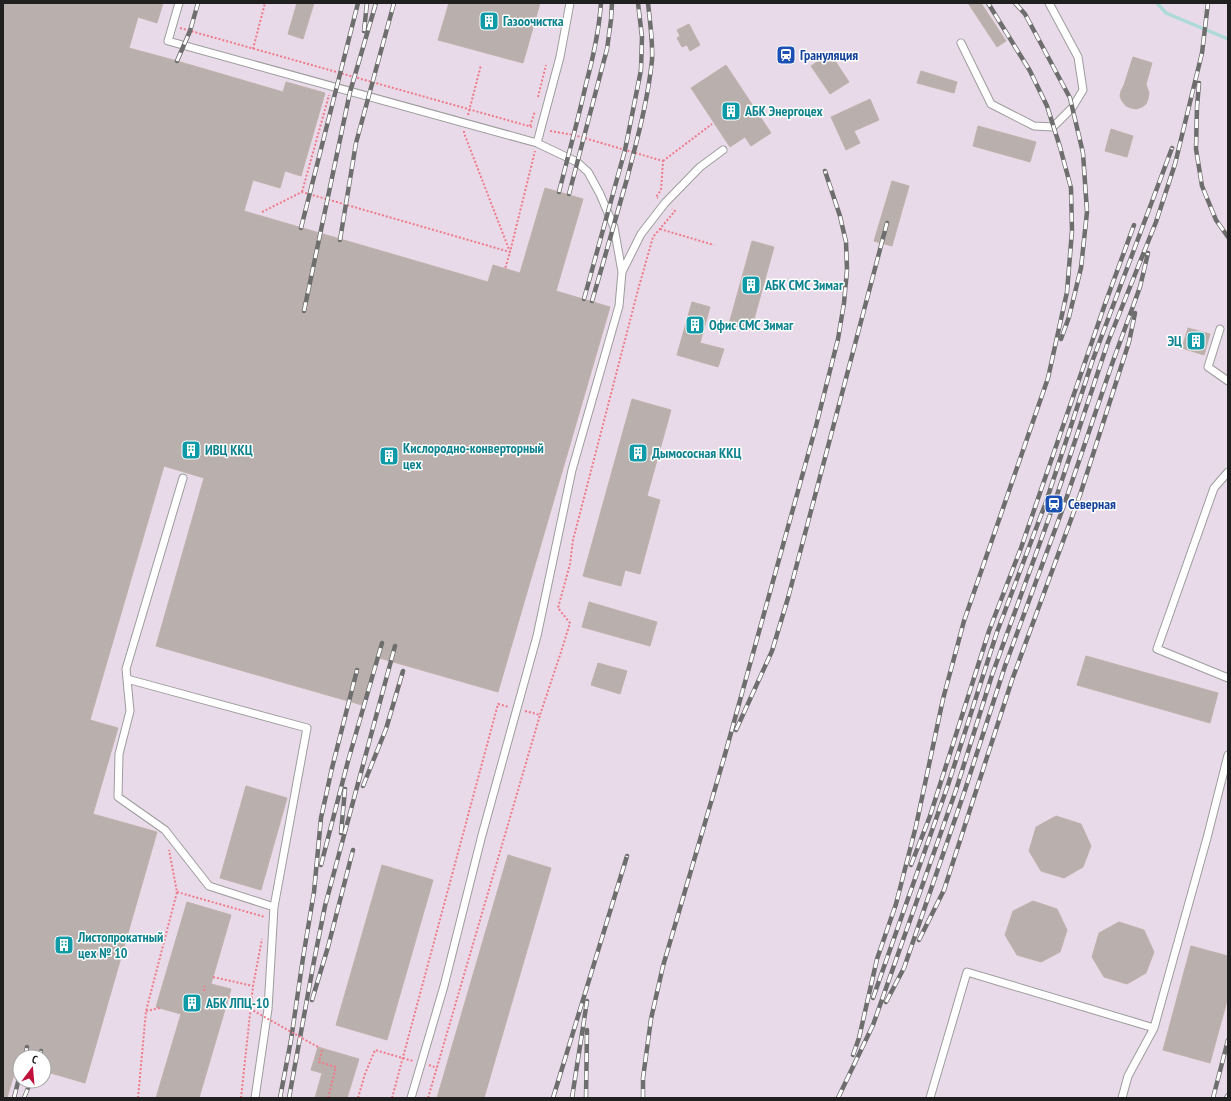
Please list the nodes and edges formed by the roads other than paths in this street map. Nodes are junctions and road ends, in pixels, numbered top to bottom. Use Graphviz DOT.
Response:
graph roads {
  1 [pos="180,3"];
  2 [pos="570,3"];
  3 [pos="1049,3"];
  4 [pos="961,43"];
  5 [pos="537,143"];
  6 [pos="723,150"];
  7 [pos="622,272"];
  8 [pos="1220,329"];
  9 [pos="1228,381"];
  10 [pos="1228,472"];
  11 [pos="183,478"];
  12 [pos="1228,678"];
  13 [pos="127,679"];
  14 [pos="1228,755"];
  15 [pos="274,907"];
  16 [pos="1154,1028"];
  17 [pos="254,1098"];
  18 [pos="412,1098"];
  19 [pos="930,1098"];
  20 [pos="1122,1098"];
  1 -- 5 [label="lane"];
  2 -- 5 [label="lane"];
  3 -- 4 [label="lane"];
  5 -- 7 [label="lane"];
  6 -- 7 [label="lane"];
  7 -- 18 [label="lane"];
  8 -- 9 [label="lane"];
  10 -- 12 [label="lane"];
  11 -- 13 [label="lane"];
  13 -- 15 [label="lane"];
  13 -- 15 [label="lane"];
  14 -- 16 [label="lane"];
  15 -- 17 [label="lane"];
  16 -- 19 [label="lane"];
  16 -- 20 [label="lane"];
}
